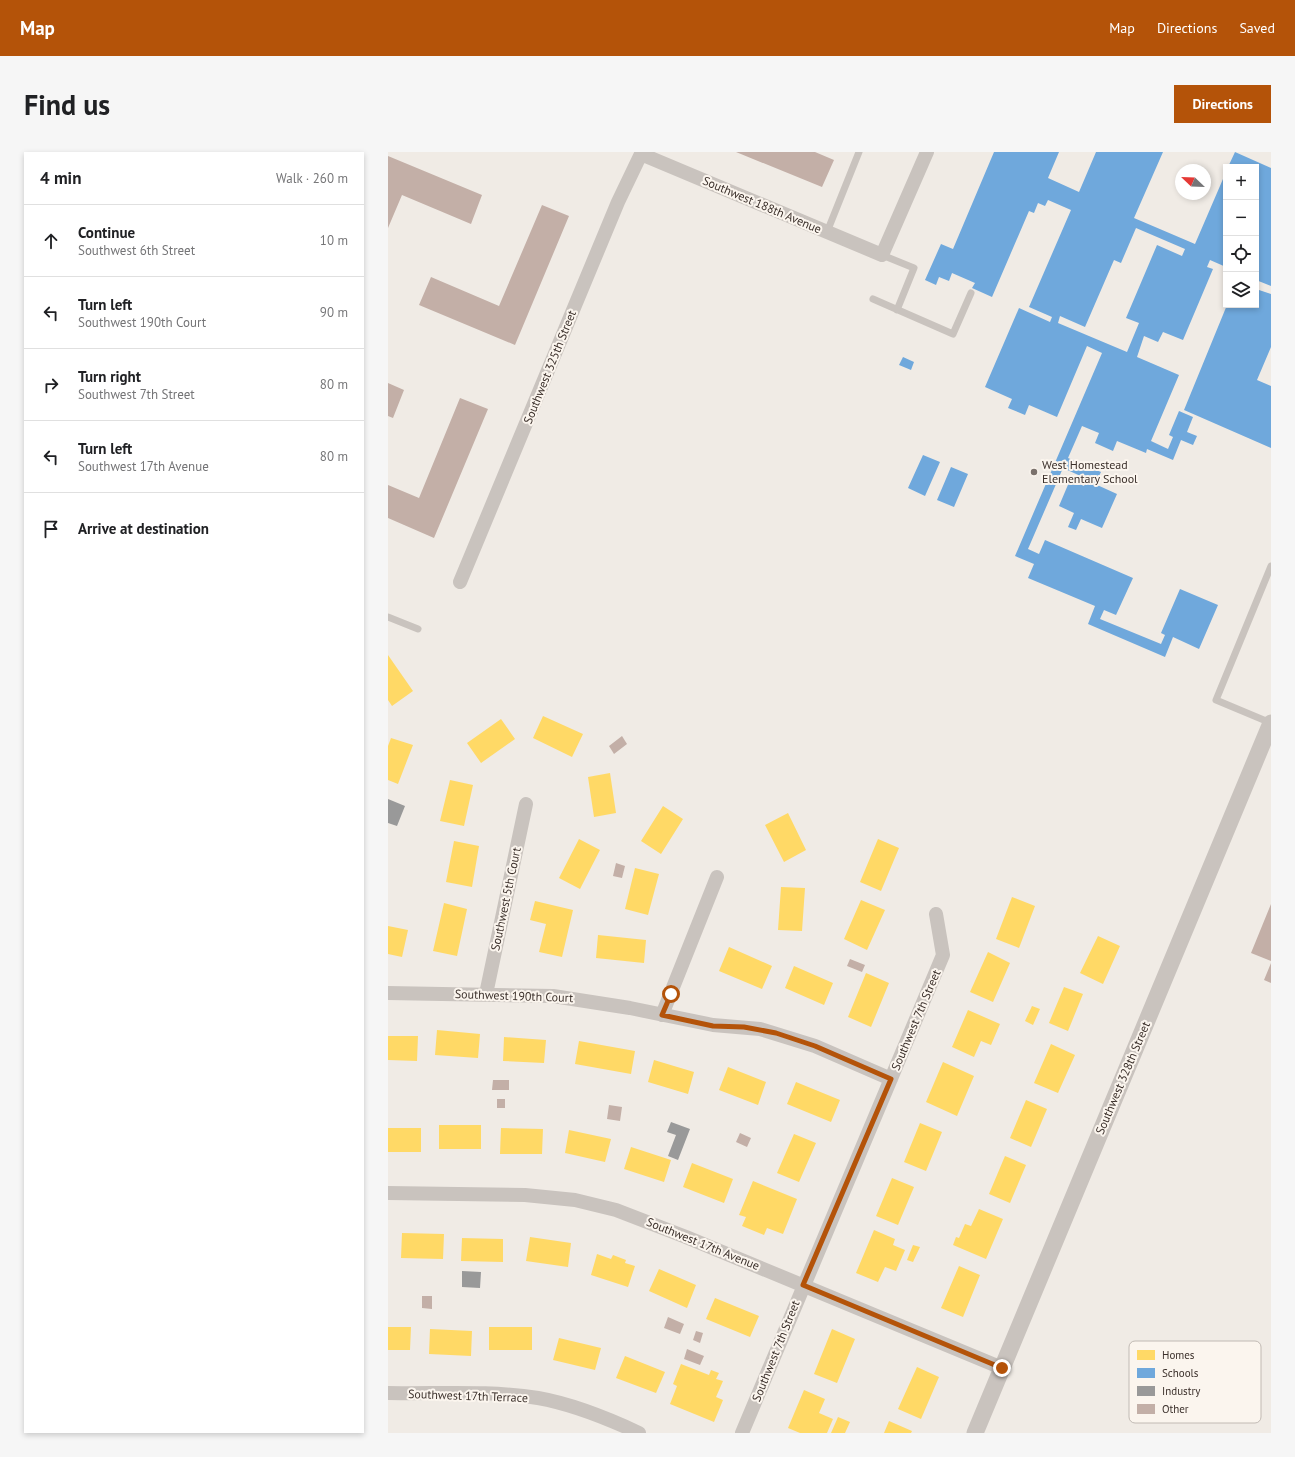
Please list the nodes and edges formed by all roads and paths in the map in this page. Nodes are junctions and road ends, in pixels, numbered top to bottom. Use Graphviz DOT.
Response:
graph roads {
  1 [pos="859,152"];
  2 [pos="926,152"];
  3 [pos="642,153"];
  4 [pos="827,232"];
  5 [pos="882,255"];
  6 [pos="971,293"];
  7 [pos="873,300"];
  8 [pos="898,310"];
  9 [pos="1271,566"];
  10 [pos="460,582"];
  11 [pos="388,617"];
  12 [pos="418,629"];
  13 [pos="1271,723"];
  14 [pos="526,804"];
  15 [pos="717,877"];
  16 [pos="936,914"];
  17 [pos="388,993"];
  18 [pos="486,994"];
  19 [pos="662,1015"];
  20 [pos="891,1079"];
  21 [pos="388,1193"];
  22 [pos="803,1285"];
  23 [pos="1002,1368"];
  24 [pos="388,1393"];
  25 [pos="639,1433"];
  26 [pos="742,1433"];
  27 [pos="974,1433"];
  1 -- 4 [label="lane"];
  2 -- 5 [label="street"];
  3 -- 4 [label="street, Southwest 188th Avenue"];
  3 -- 10 [label="street, Southwest 325th Street"];
  4 -- 5 [label="street, Southwest 188th Avenue"];
  5 -- 8 [label="lane"];
  6 -- 8 [label="lane"];
  7 -- 8 [label="lane"];
  9 -- 13 [label="lane"];
  11 -- 12 [label="lane"];
  13 -- 23 [label="street, Southwest 328th Street"];
  14 -- 18 [label="street, Southwest 5th Court"];
  15 -- 19 [label="street"];
  16 -- 20 [label="street, Southwest 7th Street"];
  17 -- 18 [label="street, Southwest 190th Court"];
  18 -- 19 [label="street, Southwest 190th Court"];
  19 -- 20 [label="street, Southwest 190th Court"];
  20 -- 22 [label="street, Southwest 7th Street"];
  21 -- 22 [label="street, Southwest 17th Avenue"];
  22 -- 23 [label="street, Southwest 17th Avenue"];
  22 -- 26 [label="street, Southwest 7th Street"];
  23 -- 27 [label="street, Southwest 328th Street"];
  24 -- 25 [label="street, Southwest 17th Terrace"];
}
